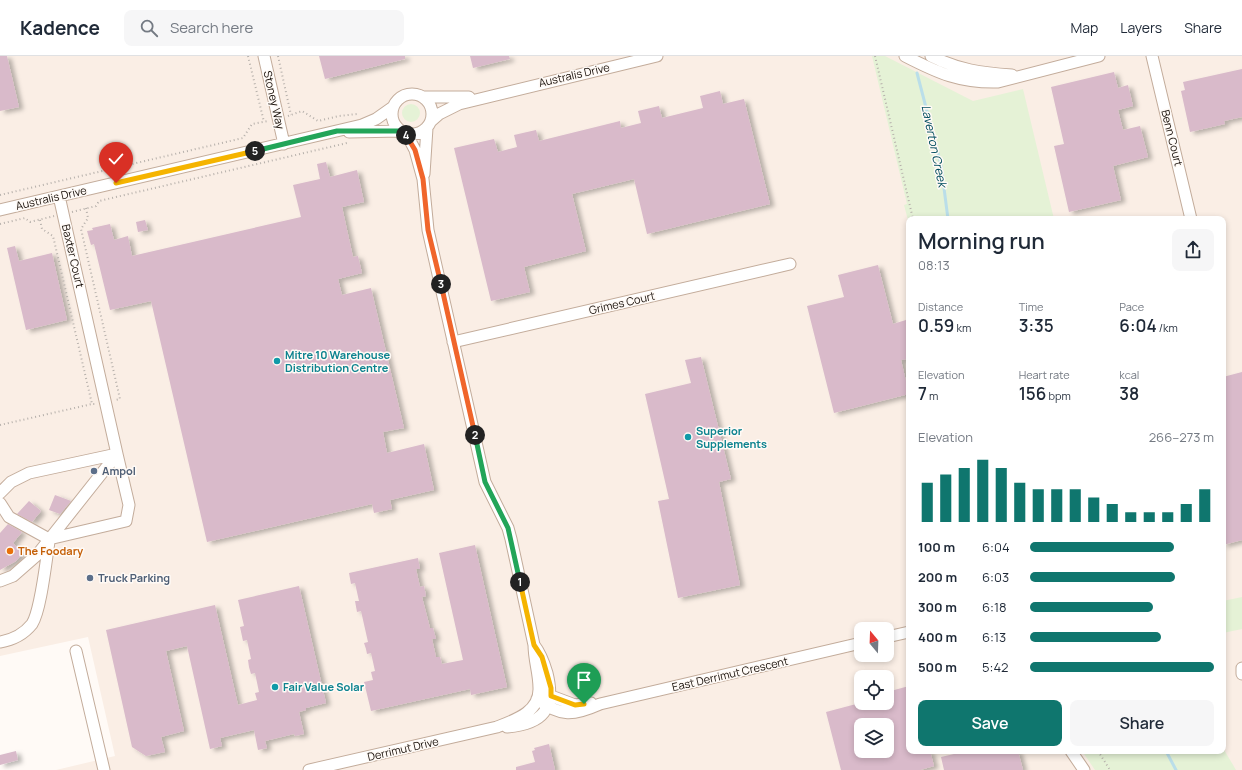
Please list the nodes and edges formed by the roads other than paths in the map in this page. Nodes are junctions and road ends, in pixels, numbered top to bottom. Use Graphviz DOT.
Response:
graph roads {
  1 [pos="264,56"];
  2 [pos="657,56"];
  3 [pos="905,56"];
  4 [pos="931,56"];
  5 [pos="1099,56"];
  6 [pos="1152,56"];
  7 [pos="1019,75"];
  8 [pos="492,94"];
  9 [pos="424,97"];
  10 [pos="393,107"];
  11 [pos="429,124"];
  12 [pos="337,131"];
  13 [pos="404,132"];
  14 [pos="284,144"];
  15 [pos="423,179"];
  16 [pos="59,196"];
  17 [pos="0,210"];
  18 [pos="1190,216"];
  19 [pos="790,264"];
  20 [pos="453,342"];
  21 [pos="117,454"];
  22 [pos="0,494"];
  23 [pos="0,503"];
  24 [pos="5,517"];
  25 [pos="49,539"];
  26 [pos="0,581"];
  27 [pos="906,633"];
  28 [pos="894,635"];
  29 [pos="0,642"];
  30 [pos="534,645"];
  31 [pos="854,645"];
  32 [pos="76,651"];
  33 [pos="1242,668"];
  34 [pos="1242,674"];
  35 [pos="551,696"];
  36 [pos="537,699"];
  37 [pos="600,704"];
  38 [pos="547,707"];
  39 [pos="497,727"];
  40 [pos="1073,754"];
  41 [pos="104,770"];
  42 [pos="309,770"];
  43 [pos="1084,770"];
  1 -- 14 [label="street, Stoney Way"];
  2 -- 8 [label="street, Australis Drive"];
  3 -- 7 [label="street"];
  4 -- 7 [label="street"];
  5 -- 7 [label="street"];
  6 -- 18 [label="street, Benn Court"];
  8 -- 9 [label="street, Australis Drive"];
  8 -- 11 [label="street, Australis Drive"];
  9 -- 10 [label="street"];
  9 -- 11 [label="street"];
  10 -- 12 [label="street, Australis Drive"];
  10 -- 13 [label="street"];
  11 -- 13 [label="street"];
  11 -- 15 [label="street, Derrimut Drive"];
  12 -- 13 [label="street, Australis Drive"];
  12 -- 14 [label="street, Australis Drive"];
  13 -- 15 [label="street, Derrimut Drive"];
  14 -- 16 [label="street, Australis Drive"];
  15 -- 20 [label="street, Derrimut Drive"];
  16 -- 17 [label="street, Australis Drive"];
  16 -- 21 [label="street, Baxter Court"];
  19 -- 20 [label="street, Grimes Court"];
  20 -- 30 [label="street, Derrimut Drive"];
  21 -- 22 [label="street"];
  21 -- 25 [label="street"];
  21 -- 25 [label="street, Baxter Court"];
  23 -- 24 [label="street"];
  24 -- 25 [label="street"];
  25 -- 26 [label="street"];
  25 -- 29 [label="street"];
  27 -- 28 [label="street"];
  30 -- 35 [label="street, Derrimut Drive"];
  30 -- 36 [label="street, Derrimut Drive"];
  31 -- 37 [label="street, East Derrimut Crescent"];
  32 -- 41 [label="street"];
  33 -- 34 [label="street"];
  35 -- 36 [label="street"];
  35 -- 37 [label="street, East Derrimut Crescent"];
  35 -- 38 [label="street, Derrimut Drive"];
  36 -- 38 [label="street"];
  36 -- 39 [label="street, Derrimut Drive"];
  37 -- 38 [label="street, East Derrimut Crescent"];
  38 -- 39 [label="street, Derrimut Drive"];
  39 -- 42 [label="street, Derrimut Drive"];
  40 -- 43 [label="street"];
}
